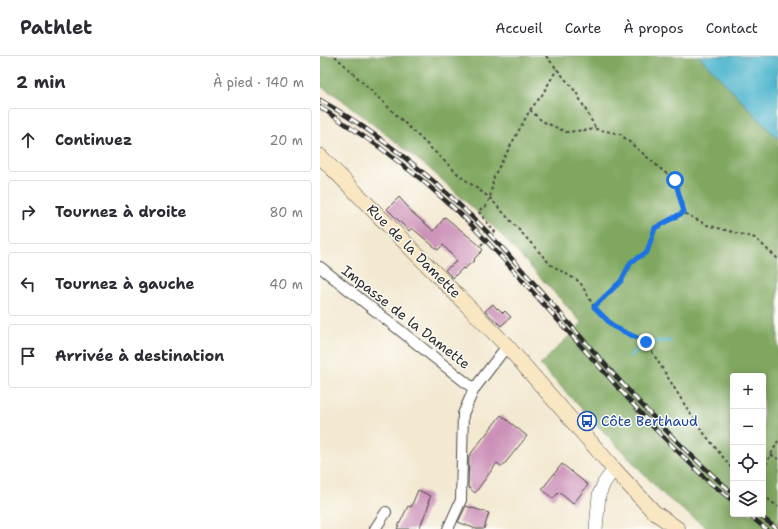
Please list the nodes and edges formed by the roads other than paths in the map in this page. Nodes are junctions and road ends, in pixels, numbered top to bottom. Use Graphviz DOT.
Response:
graph roads {
  1 [pos="320,156"];
  2 [pos="320,267"];
  3 [pos="507,346"];
  4 [pos="474,389"];
  5 [pos="614,469"];
  6 [pos="386,512"];
  7 [pos="375,529"];
  8 [pos="448,529"];
  9 [pos="596,529"];
  10 [pos="678,529"];
  1 -- 3 [label="main road, Rue de la Damette"];
  2 -- 4 [label="street, Impasse de la Damette"];
  3 -- 4 [label="street"];
  3 -- 5 [label="main road, Rue de la Damette"];
  4 -- 8 [label="street"];
  5 -- 9 [label="street"];
  5 -- 10 [label="main road, Rue de la Damette"];
  6 -- 7 [label="street"];
}
